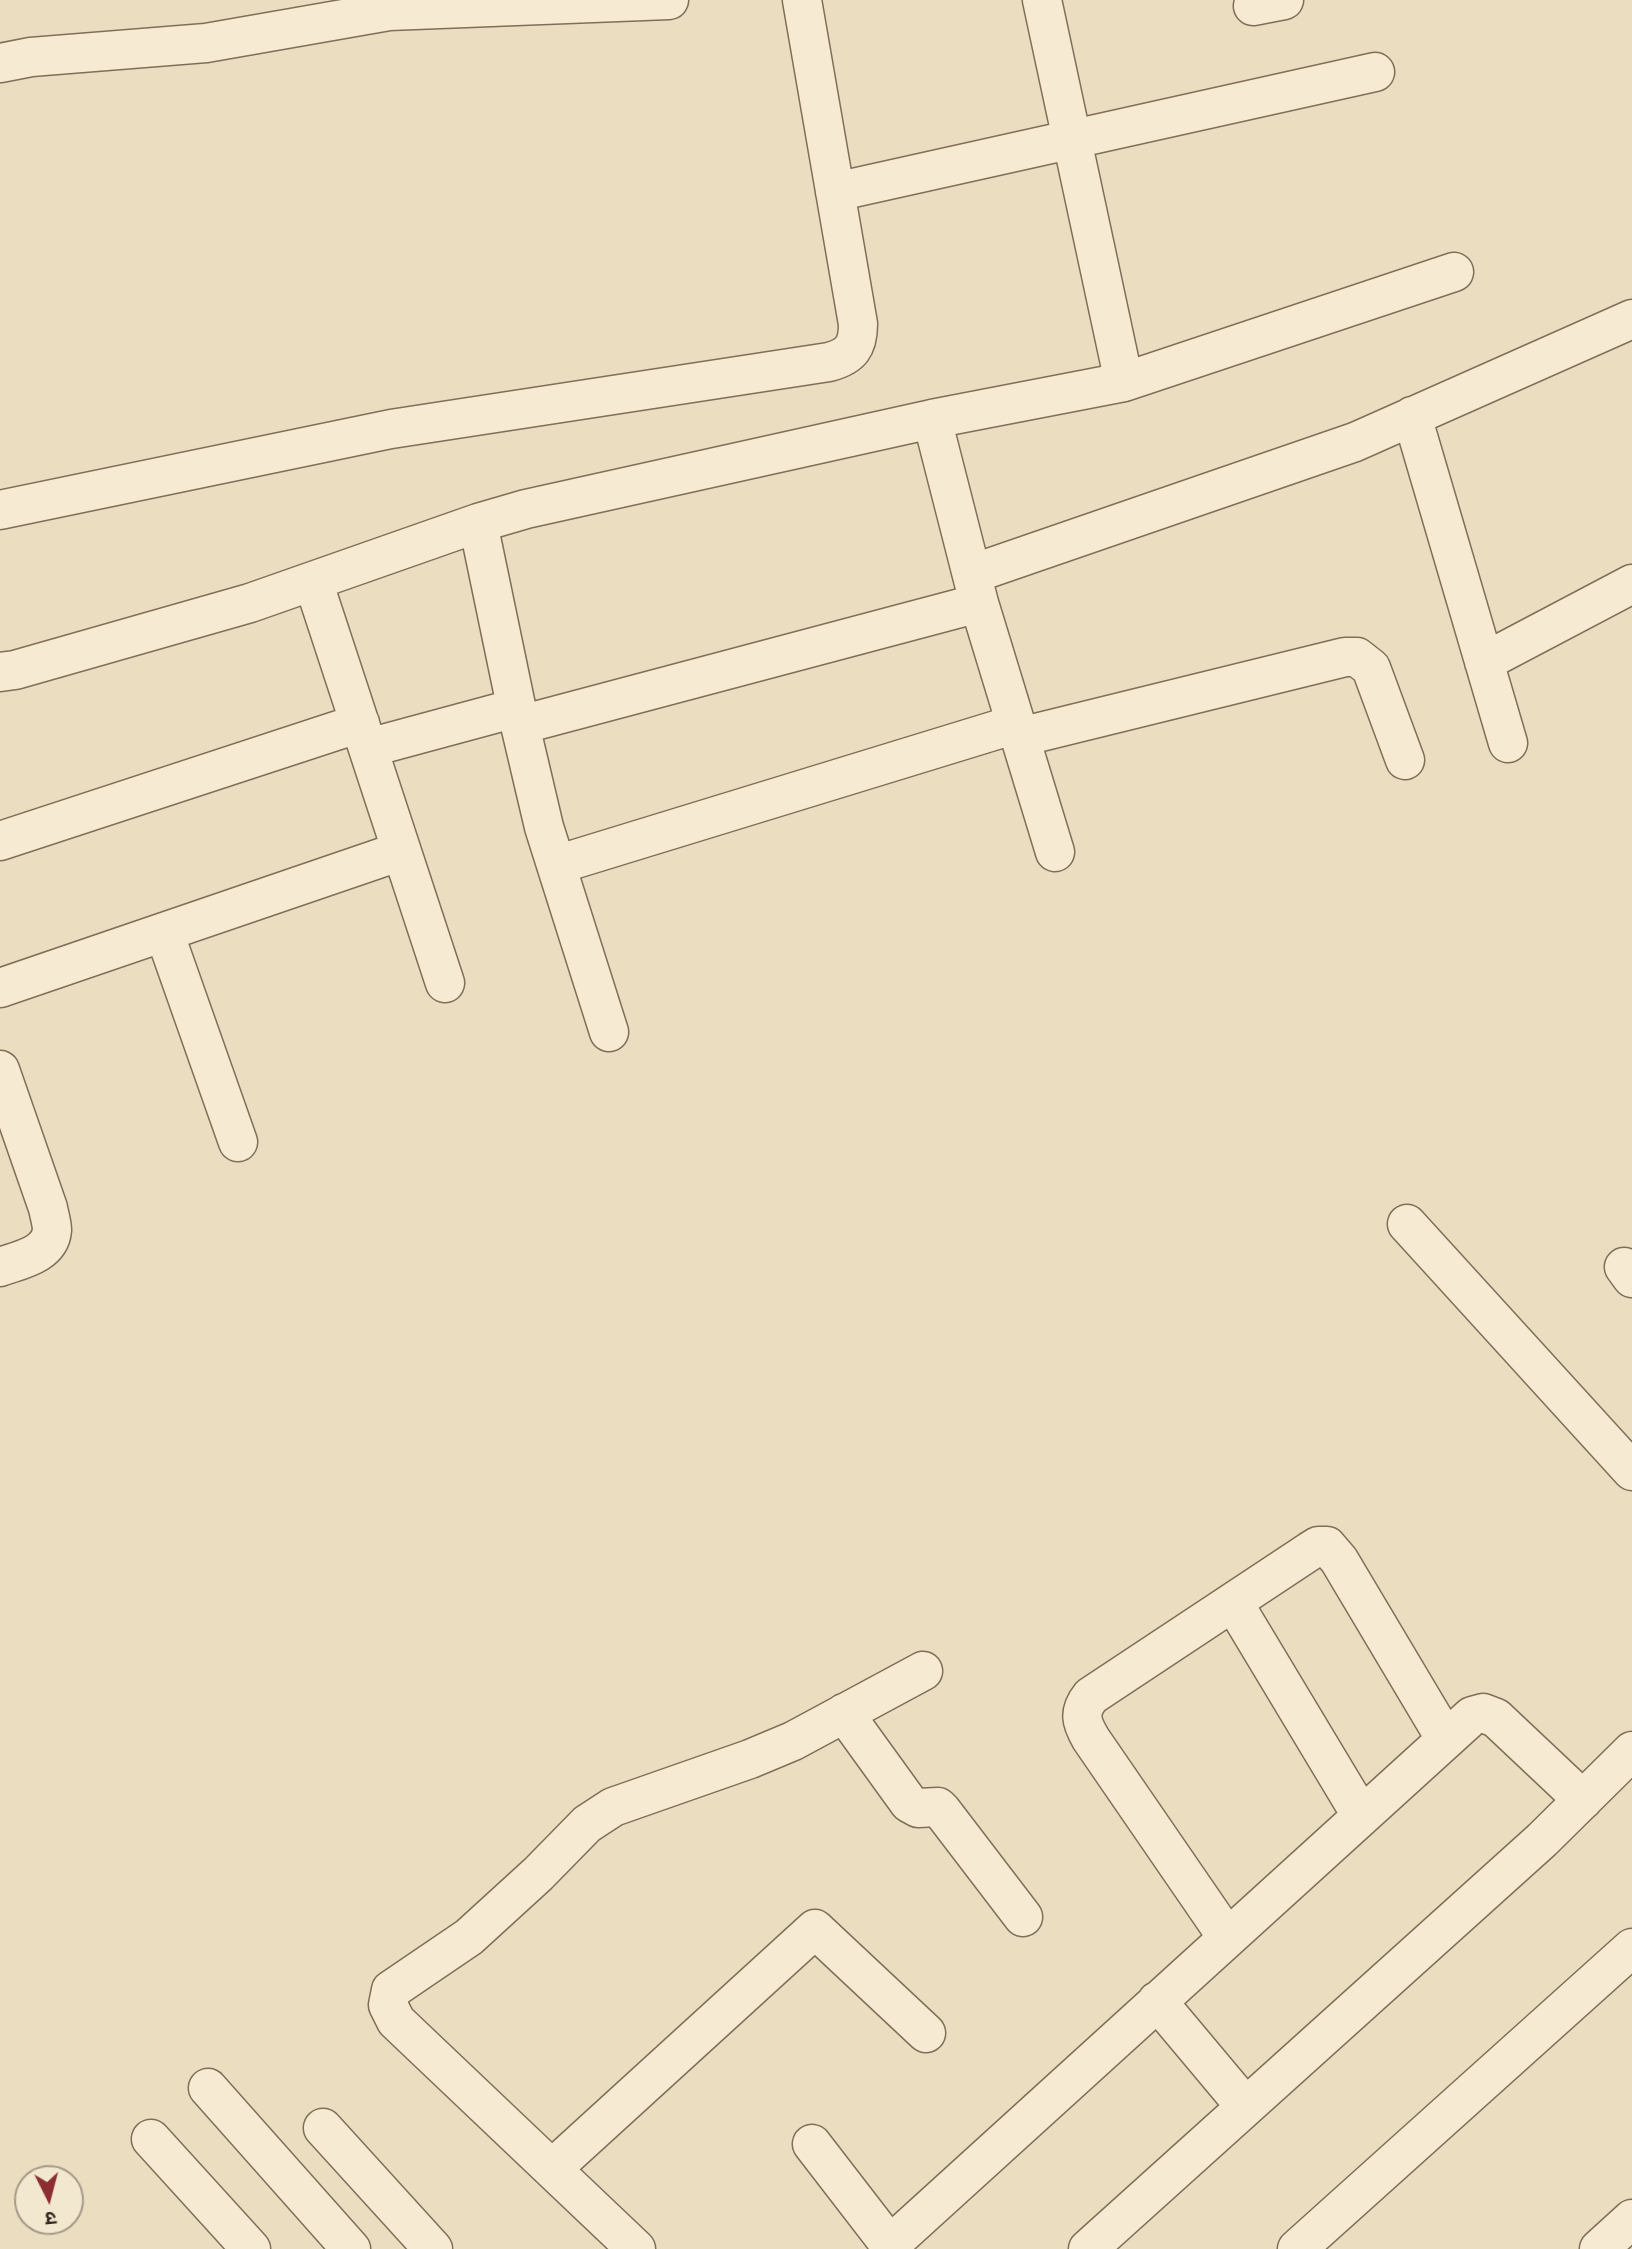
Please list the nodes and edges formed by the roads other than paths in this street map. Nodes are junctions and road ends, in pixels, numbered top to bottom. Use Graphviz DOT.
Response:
graph roads {
  1 [pos="669,0"];
  2 [pos="802,0"];
  3 [pos="1042,0"];
  4 [pos="0,62"];
  5 [pos="1375,72"];
  6 [pos="1072,140"];
  7 [pos="835,192"];
  8 [pos="1454,272"];
  9 [pos="1632,318"];
  10 [pos="1124,382"];
  11 [pos="1412,416"];
  12 [pos="932,419"];
  13 [pos="0,510"];
  14 [pos="478,523"];
  15 [pos="313,581"];
  16 [pos="1632,584"];
  17 [pos="976,588"];
  18 [pos="1484,662"];
  19 [pos="0,672"];
  20 [pos="518,717"];
  21 [pos="1018,730"];
  22 [pos="364,735"];
  23 [pos="1508,743"];
  24 [pos="1405,760"];
  25 [pos="0,841"];
  26 [pos="401,851"];
  27 [pos="1055,852"];
  28 [pos="556,865"];
  29 [pos="164,933"];
  30 [pos="444,983"];
  31 [pos="0,988"];
  32 [pos="609,1032"];
  33 [pos="0,1070"];
  34 [pos="238,1142"];
  35 [pos="1407,1224"];
  36 [pos="0,1268"];
  37 [pos="1632,1471"];
  38 [pos="1233,1602"];
  39 [pos="923,1671"];
  40 [pos="844,1713"];
  41 [pos="1445,1738"];
  42 [pos="1632,1751"];
  43 [pos="1583,1800"];
  44 [pos="1361,1815"];
  45 [pos="1023,1917"];
  46 [pos="1227,1937"];
  47 [pos="1632,1948"];
  48 [pos="1157,2001"];
  49 [pos="926,2034"];
  50 [pos="208,2088"];
  51 [pos="1245,2106"];
  52 [pos="323,2128"];
  53 [pos="151,2139"];
  54 [pos="812,2144"];
  55 [pos="553,2168"];
  56 [pos="1632,2219"];
  57 [pos="892,2247"];
  58 [pos="251,2249"];
  59 [pos="351,2249"];
  60 [pos="433,2249"];
  61 [pos="636,2249"];
  62 [pos="1088,2249"];
  63 [pos="1297,2249"];
  64 [pos="1599,2249"];
  1 -- 4 [label="street"];
  2 -- 7 [label="street"];
  3 -- 6 [label="street"];
  5 -- 6 [label="street"];
  6 -- 7 [label="street"];
  6 -- 10 [label="street"];
  7 -- 13 [label="street"];
  8 -- 10 [label="street"];
  9 -- 11 [label="street"];
  10 -- 12 [label="street"];
  11 -- 17 [label="street"];
  11 -- 18 [label="street"];
  12 -- 14 [label="street"];
  12 -- 17 [label="street"];
  14 -- 15 [label="street"];
  14 -- 20 [label="street"];
  15 -- 19 [label="street"];
  15 -- 22 [label="street"];
  16 -- 18 [label="street"];
  17 -- 20 [label="street"];
  17 -- 21 [label="street"];
  18 -- 23 [label="street"];
  20 -- 22 [label="street"];
  20 -- 28 [label="street"];
  21 -- 24 [label="street"];
  21 -- 27 [label="street"];
  21 -- 28 [label="street"];
  22 -- 25 [label="street"];
  22 -- 26 [label="street"];
  26 -- 29 [label="street"];
  26 -- 30 [label="street"];
  28 -- 32 [label="street"];
  29 -- 31 [label="street"];
  29 -- 34 [label="street"];
  33 -- 36 [label="street"];
  35 -- 37 [label="street"];
  38 -- 41 [label="street"];
  38 -- 44 [label="street"];
  38 -- 46 [label="street"];
  39 -- 40 [label="street"];
  40 -- 45 [label="street"];
  40 -- 55 [label="street"];
  41 -- 43 [label="street"];
  41 -- 44 [label="street"];
  42 -- 43 [label="street"];
  43 -- 51 [label="street"];
  44 -- 46 [label="street"];
  46 -- 48 [label="street"];
  47 -- 63 [label="street"];
  48 -- 51 [label="street"];
  48 -- 57 [label="street"];
  49 -- 55 [label="street"];
  50 -- 59 [label="street"];
  51 -- 62 [label="street"];
  52 -- 60 [label="street"];
  53 -- 58 [label="street"];
  54 -- 57 [label="street"];
  55 -- 61 [label="street"];
  56 -- 64 [label="street"];
}
